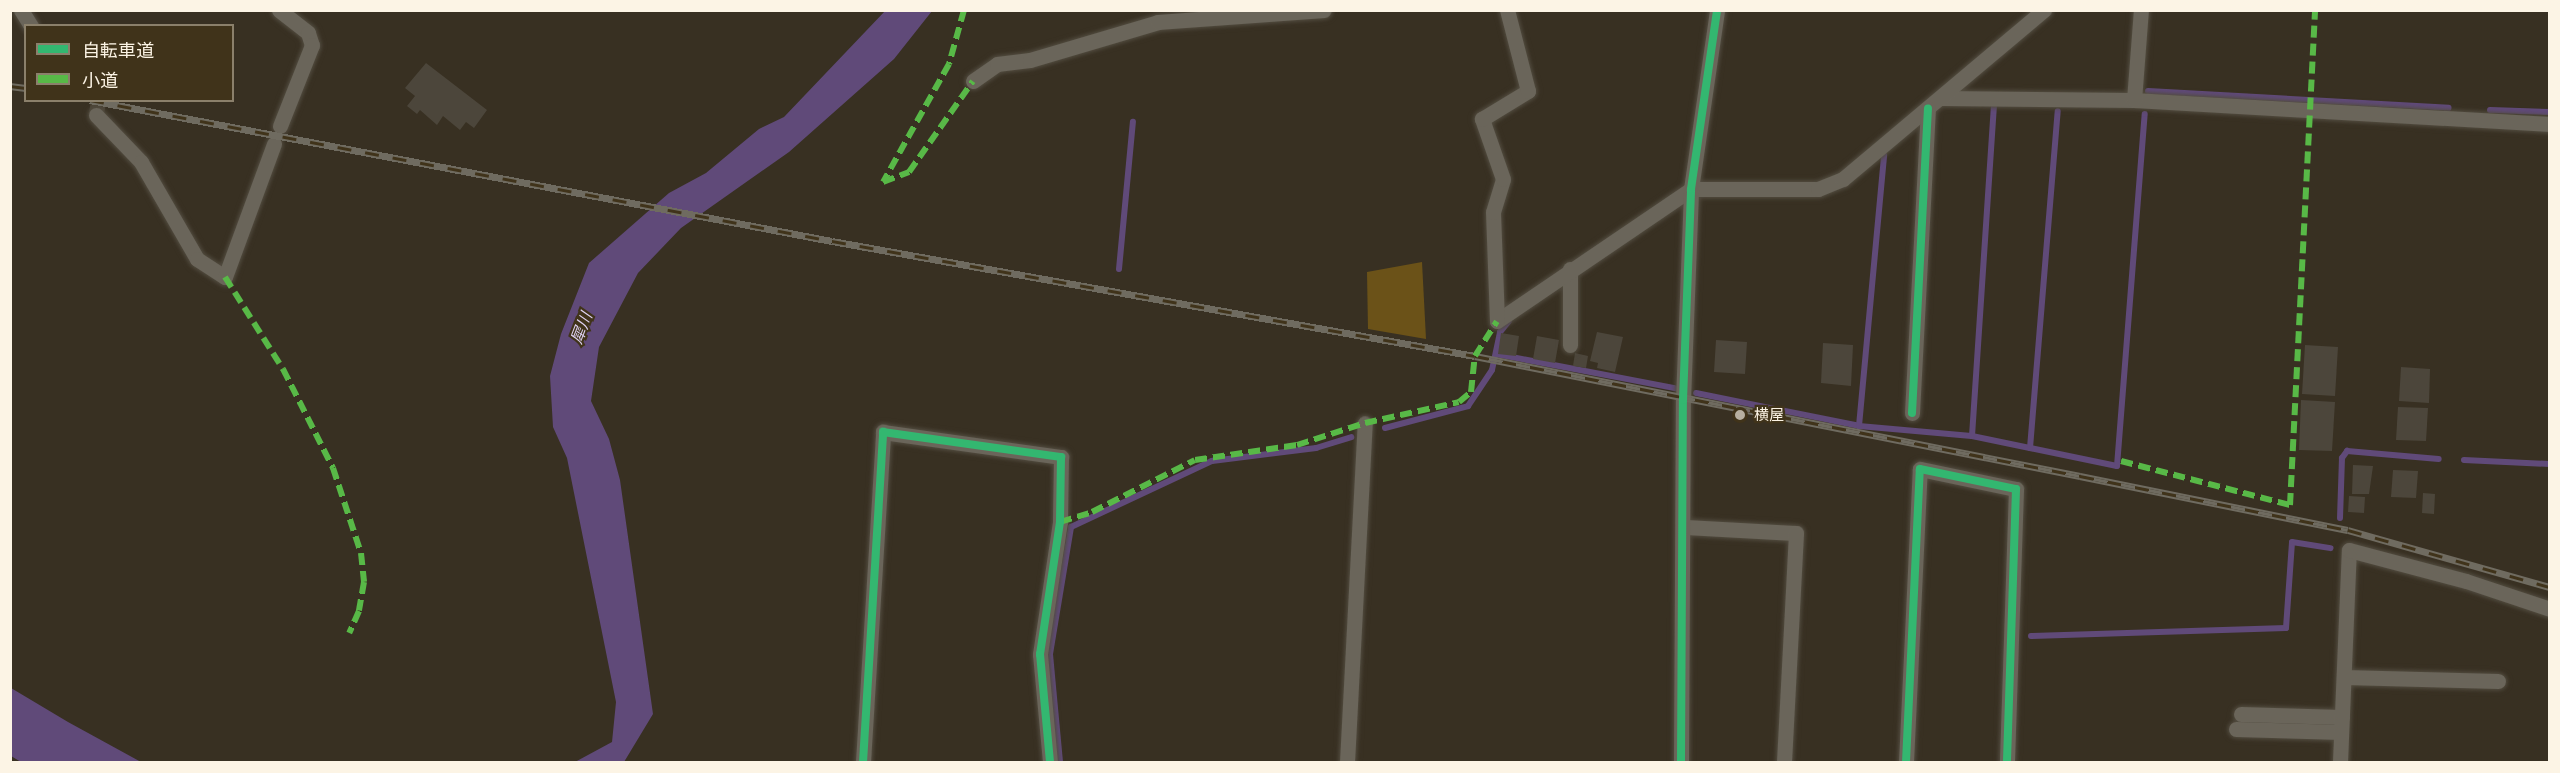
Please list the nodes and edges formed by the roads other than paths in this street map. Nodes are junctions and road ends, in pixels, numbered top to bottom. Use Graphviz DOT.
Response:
graph roads {
  1 [pos="21,10"];
  2 [pos="279,10"];
  3 [pos="1324,10"];
  4 [pos="1507,10"];
  5 [pos="1717,10"];
  6 [pos="2044,10"];
  7 [pos="2142,10"];
  8 [pos="1298,12"];
  9 [pos="31,24"];
  10 [pos="973,81"];
  11 [pos="2134,100"];
  12 [pos="1934,103"];
  13 [pos="96,115"];
  14 [pos="2550,124"];
  15 [pos="280,126"];
  16 [pos="274,144"];
  17 [pos="1691,189"];
  18 [pos="1570,269"];
  19 [pos="1570,345"];
  20 [pos="1912,413"];
  21 [pos="1365,423"];
  22 [pos="1683,527"];
  23 [pos="2550,609"];
  24 [pos="2344,677"];
  25 [pos="2498,681"];
  26 [pos="2239,722"];
  27 [pos="2342,725"];
  28 [pos="863,762"];
  29 [pos="1050,762"];
  30 [pos="1347,762"];
  31 [pos="1681,762"];
  32 [pos="1784,762"];
  33 [pos="1906,762"];
  34 [pos="2007,762"];
  35 [pos="2340,762"];
  1 -- 9 [label="street"];
  2 -- 15 [label="street"];
  3 -- 8 [label="street"];
  4 -- 18 [label="street"];
  5 -- 17 [label="street"];
  6 -- 12 [label="street"];
  7 -- 11 [label="street"];
  8 -- 10 [label="street"];
  11 -- 12 [label="street"];
  11 -- 14 [label="street"];
  12 -- 17 [label="street"];
  12 -- 20 [label="street"];
  13 -- 16 [label="street"];
  17 -- 18 [label="street"];
  17 -- 22 [label="street"];
  18 -- 19 [label="street"];
  21 -- 30 [label="street"];
  22 -- 31 [label="street"];
  22 -- 32 [label="street"];
  23 -- 24 [label="street"];
  24 -- 25 [label="street"];
  24 -- 27 [label="street"];
  26 -- 27 [label="street"];
  27 -- 35 [label="street"];
  28 -- 29 [label="street"];
  33 -- 34 [label="street"];
}
